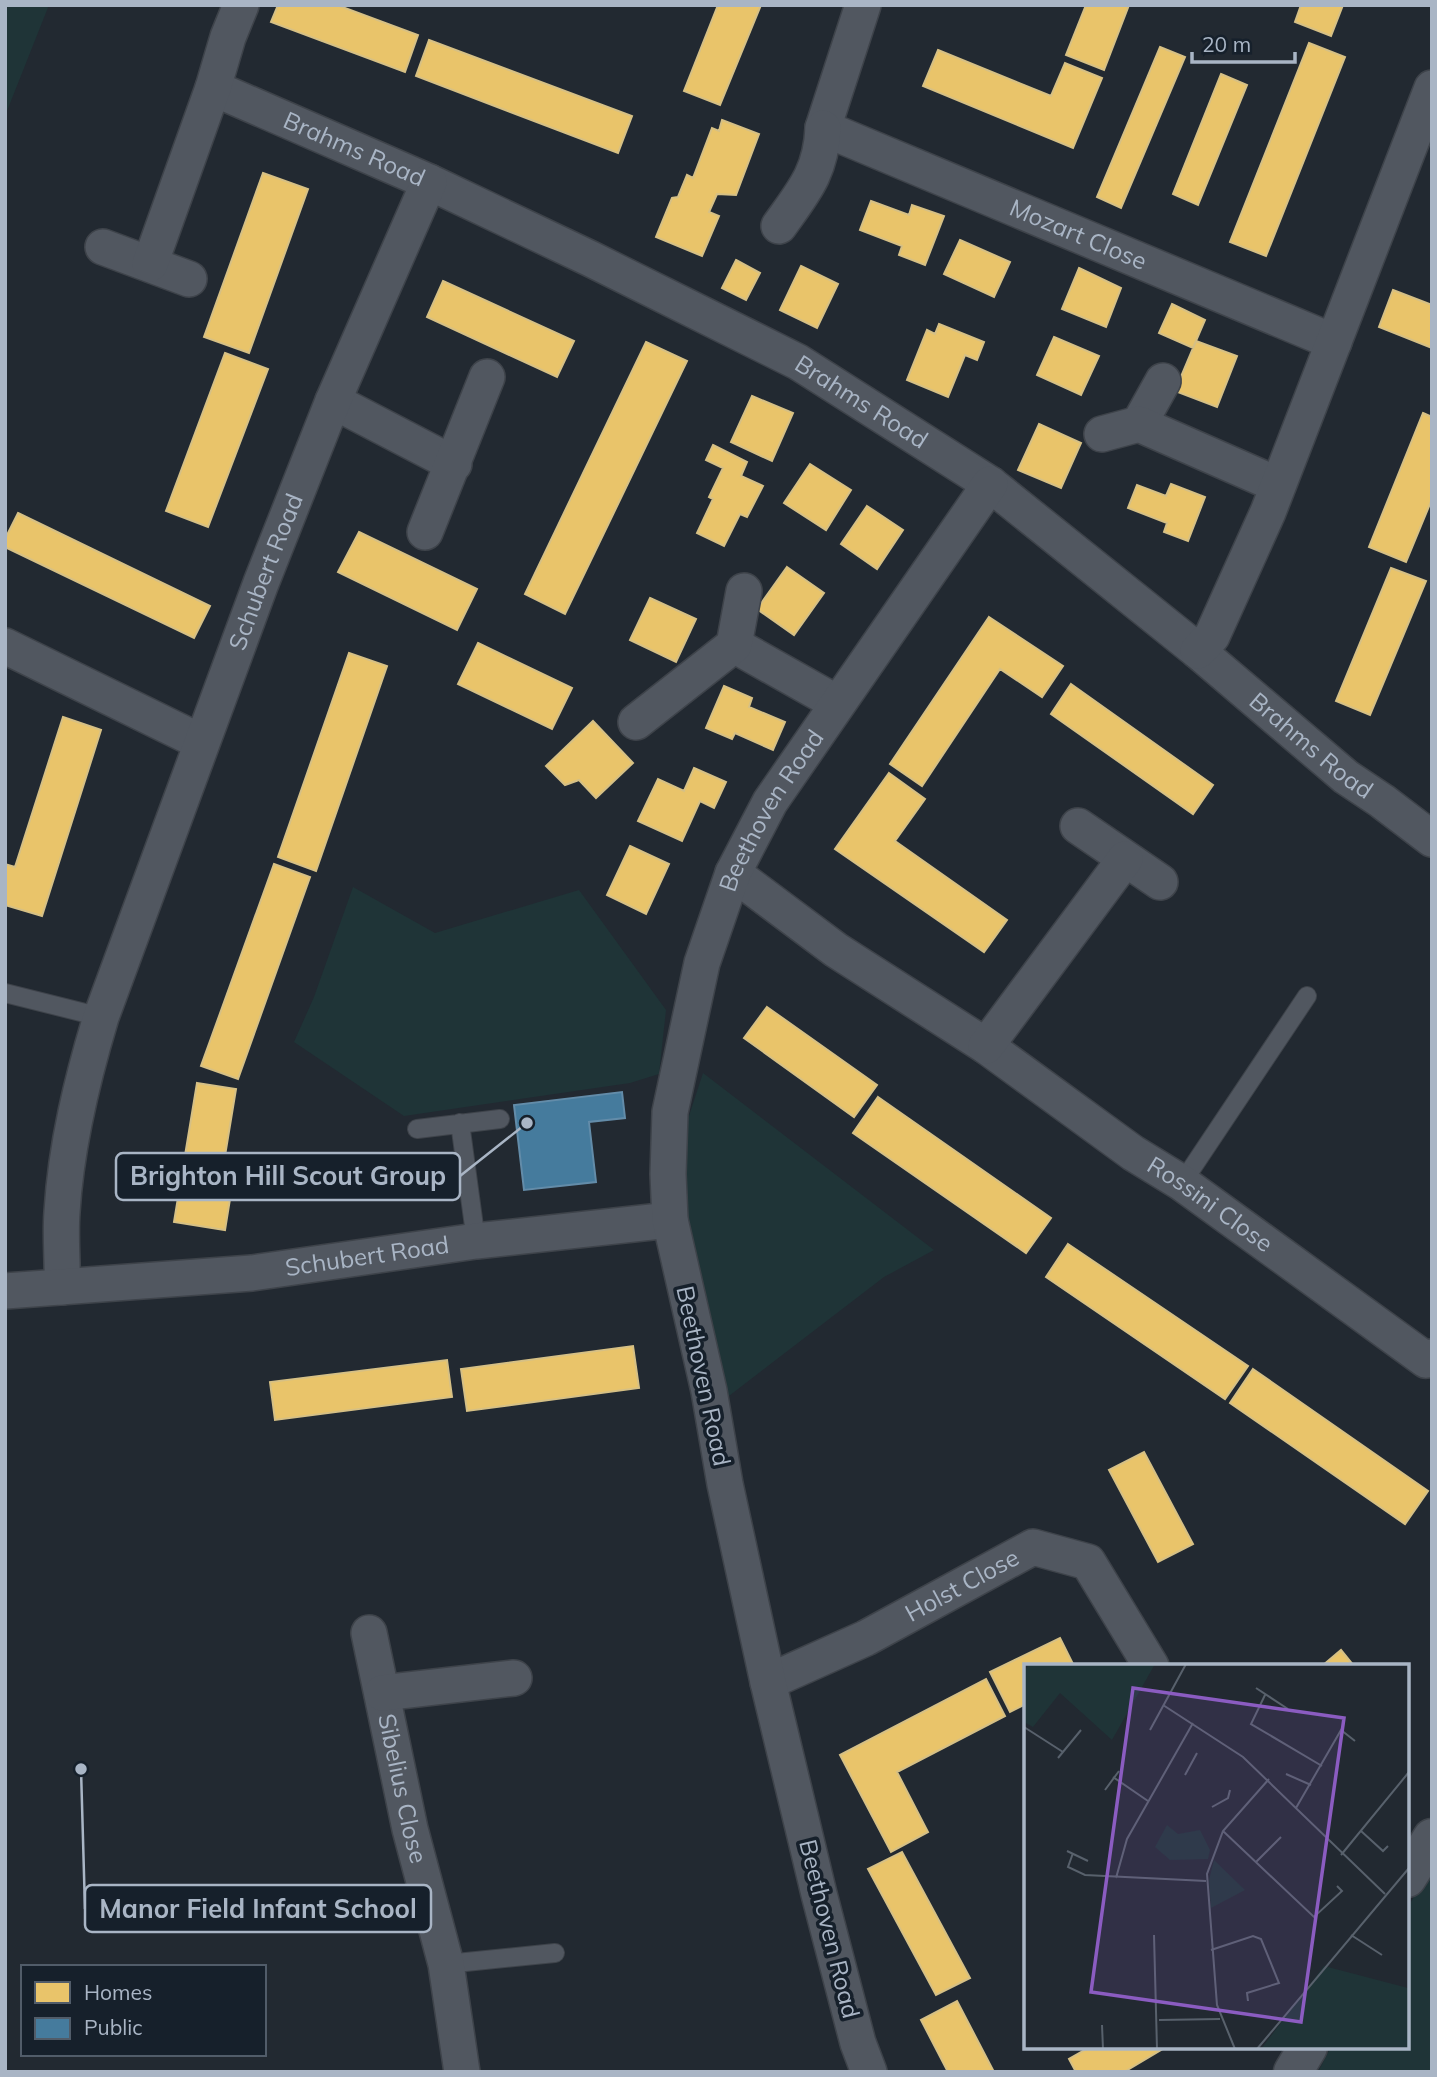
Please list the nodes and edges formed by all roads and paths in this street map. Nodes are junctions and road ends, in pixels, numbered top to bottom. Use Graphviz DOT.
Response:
graph roads {
  1 [pos="241,5"];
  2 [pos="863,5"];
  3 [pos="213,88"];
  4 [pos="1432,88"];
  5 [pos="823,128"];
  6 [pos="429,181"];
  7 [pos="779,226"];
  8 [pos="103,247"];
  9 [pos="150,264"];
  10 [pos="189,279"];
  11 [pos="1334,342"];
  12 [pos="487,377"];
  13 [pos="1163,381"];
  14 [pos="333,401"];
  15 [pos="1139,424"];
  16 [pos="1102,434"];
  17 [pos="454,464"];
  18 [pos="990,484"];
  19 [pos="1278,485"];
  20 [pos="425,531"];
  21 [pos="744,591"];
  22 [pos="734,645"];
  23 [pos="5,646"];
  24 [pos="1198,651"];
  25 [pos="837,703"];
  26 [pos="636,722"];
  27 [pos="201,743"];
  28 [pos="1078,826"];
  29 [pos="1432,838"];
  30 [pos="1125,859"];
  31 [pos="733,873"];
  32 [pos="1160,882"];
  33 [pos="5,993"];
  34 [pos="1307,996"];
  35 [pos="101,1017"];
  36 [pos="986,1046"];
  37 [pos="500,1119"];
  38 [pos="460,1124"];
  39 [pos="417,1129"];
  40 [pos="1182,1183"];
  41 [pos="670,1220"];
  42 [pos="476,1241"];
  43 [pos="62,1287"];
  44 [pos="5,1291"];
  45 [pos="1432,1357"];
  46 [pos="369,1633"];
  47 [pos="1150,1664"];
  48 [pos="514,1678"];
  49 [pos="768,1682"];
  50 [pos="382,1693"];
  51 [pos="1432,1838"];
  52 [pos="1409,1875"];
  53 [pos="555,1954"];
  54 [pos="446,1964"];
  55 [pos="1307,2049"];
  56 [pos="462,2072"];
  57 [pos="869,2072"];
  58 [pos="1293,2072"];
  1 -- 3 [label="street"];
  2 -- 5 [label="street"];
  3 -- 6 [label="street, Brahms Road"];
  3 -- 9 [label="street"];
  4 -- 11 [label="street"];
  5 -- 7 [label="street"];
  5 -- 11 [label="street, Mozart Close"];
  6 -- 14 [label="street, Schubert Road"];
  6 -- 18 [label="street, Brahms Road"];
  8 -- 9 [label="street"];
  9 -- 10 [label="street"];
  11 -- 19 [label="street"];
  12 -- 17 [label="street"];
  13 -- 15 [label="street"];
  14 -- 17 [label="street"];
  14 -- 27 [label="street, Schubert Road"];
  15 -- 16 [label="street"];
  15 -- 19 [label="street"];
  17 -- 20 [label="street"];
  18 -- 24 [label="street, Brahms Road"];
  18 -- 25 [label="street, Beethoven Road"];
  19 -- 24 [label="street"];
  21 -- 22 [label="street"];
  22 -- 25 [label="street, Beethoven Road"];
  22 -- 26 [label="street"];
  23 -- 27 [label="street"];
  24 -- 29 [label="street, Brahms Road"];
  25 -- 31 [label="street, Beethoven Road"];
  27 -- 35 [label="street, Schubert Road"];
  28 -- 30 [label="street"];
  30 -- 32 [label="street"];
  30 -- 36 [label="street"];
  31 -- 36 [label="street, Rossini Close"];
  31 -- 41 [label="street, Beethoven Road"];
  33 -- 35 [label="lane"];
  34 -- 40 [label="lane"];
  35 -- 43 [label="street, Schubert Road"];
  36 -- 40 [label="street, Rossini Close"];
  37 -- 38 [label="lane"];
  38 -- 39 [label="lane"];
  38 -- 42 [label="lane"];
  40 -- 45 [label="street, Rossini Close"];
  41 -- 42 [label="street, Schubert Road"];
  41 -- 49 [label="street, Beethoven Road"];
  42 -- 43 [label="street, Schubert Road"];
  43 -- 44 [label="street, Schubert Road"];
  46 -- 50 [label="street, Sibelius Close"];
  47 -- 49 [label="street, Holst Close"];
  48 -- 50 [label="street, Sibelius Close"];
  49 -- 57 [label="street, Beethoven Road"];
  50 -- 54 [label="street, Sibelius Close"];
  51 -- 52 [label="street"];
  53 -- 54 [label="lane"];
  54 -- 56 [label="street, Sibelius Close"];
  55 -- 58 [label="street"];
}
